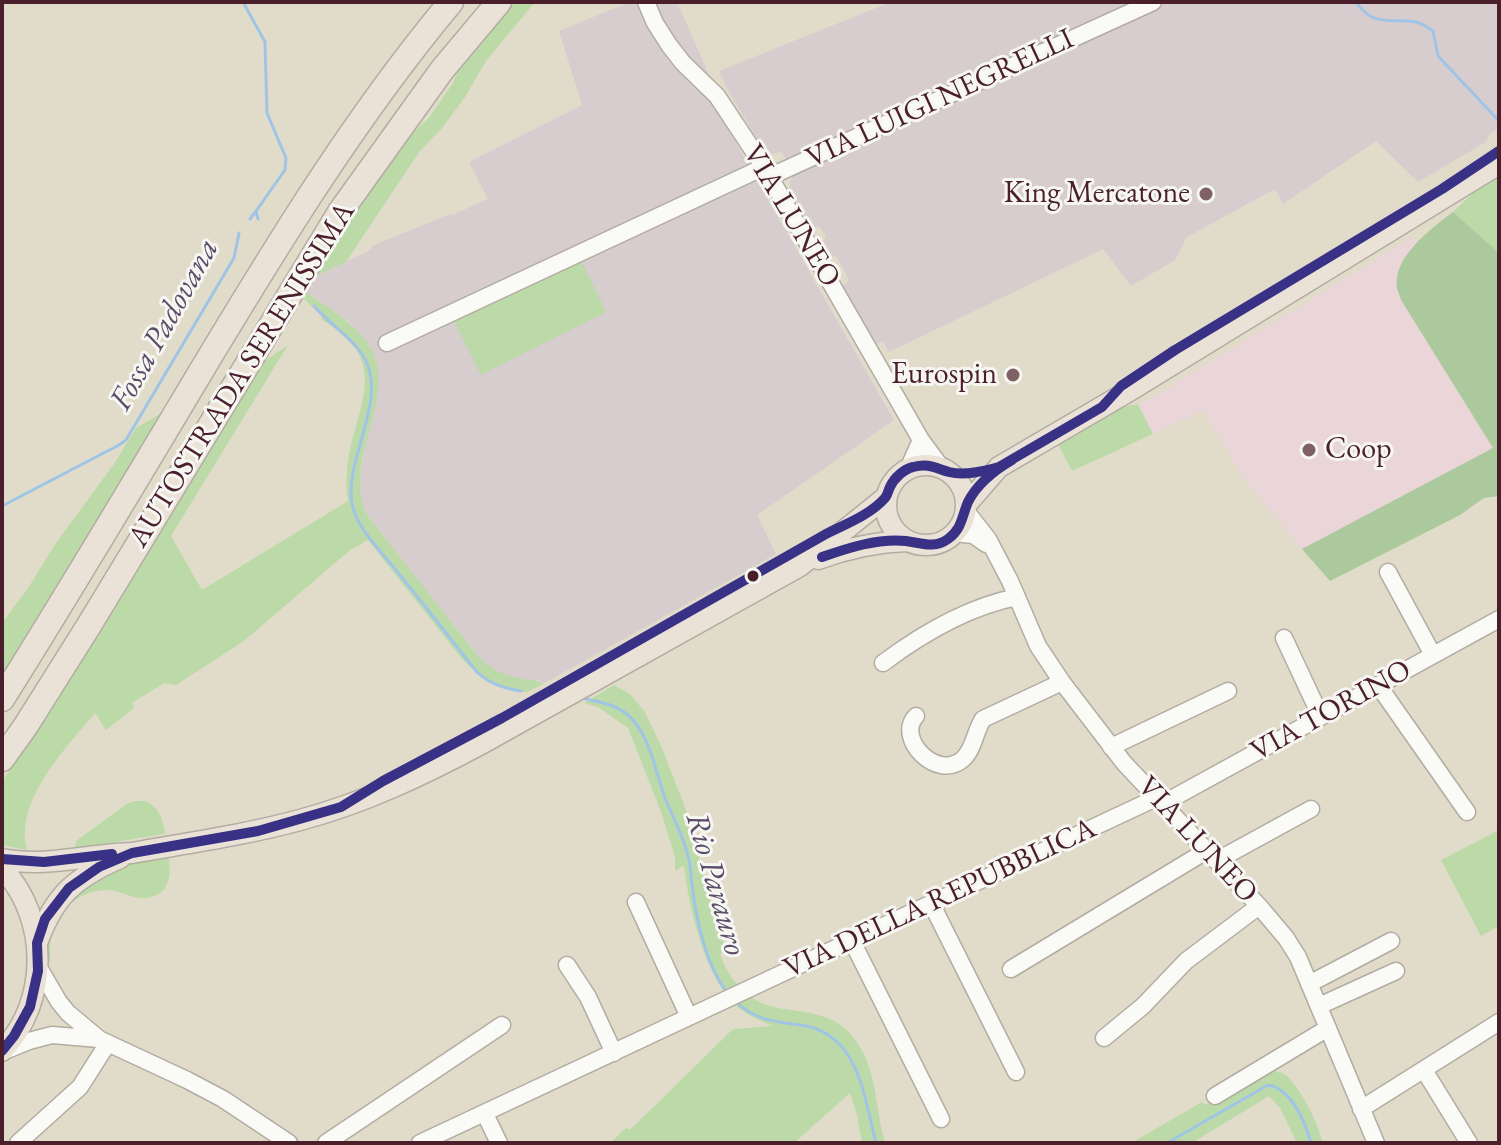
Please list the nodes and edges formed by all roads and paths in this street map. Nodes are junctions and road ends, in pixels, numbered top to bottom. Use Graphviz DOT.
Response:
graph roads {
  1 [pos="451,2"];
  2 [pos="499,2"];
  3 [pos="646,2"];
  4 [pos="1153,2"];
  5 [pos="1499,164"];
  6 [pos="767,172"];
  7 [pos="387,343"];
  8 [pos="921,440"];
  9 [pos="999,467"];
  10 [pos="908,469"];
  11 [pos="946,470"];
  12 [pos="886,497"];
  13 [pos="966,508"];
  14 [pos="955,533"];
  15 [pos="907,541"];
  16 [pos="993,551"];
  17 [pos="800,566"];
  18 [pos="1388,572"];
  19 [pos="1017,597"];
  20 [pos="1496,625"];
  21 [pos="1284,638"];
  22 [pos="1433,655"];
  23 [pos="883,663"];
  24 [pos="1062,682"];
  25 [pos="1378,685"];
  26 [pos="1228,691"];
  27 [pos="2,699"];
  28 [pos="916,716"];
  29 [pos="1321,717"];
  30 [pos="1111,747"];
  31 [pos="2,759"];
  32 [pos="1159,801"];
  33 [pos="1311,809"];
  34 [pos="1467,812"];
  35 [pos="132,853"];
  36 [pos="1211,856"];
  37 [pos="2,859"];
  38 [pos="2,868"];
  39 [pos="636,902"];
  40 [pos="931,903"];
  41 [pos="1259,906"];
  42 [pos="851,939"];
  43 [pos="1391,941"];
  44 [pos="37,943"];
  45 [pos="567,965"];
  46 [pos="38,966"];
  47 [pos="1011,969"];
  48 [pos="1396,971"];
  49 [pos="1309,984"];
  50 [pos="1319,1006"];
  51 [pos="689,1017"];
  52 [pos="1499,1022"];
  53 [pos="502,1025"];
  54 [pos="1328,1028"];
  55 [pos="1104,1038"];
  56 [pos="104,1041"];
  57 [pos="2,1052"];
  58 [pos="614,1053"];
  59 [pos="1424,1070"];
  60 [pos="1016,1072"];
  61 [pos="1215,1096"];
  62 [pos="1361,1109"];
  63 [pos="485,1114"];
  64 [pos="941,1119"];
  65 [pos="268,1128"];
  66 [pos="18,1143"];
  67 [pos="256,1143"];
  68 [pos="289,1143"];
  69 [pos="326,1143"];
  70 [pos="420,1143"];
  71 [pos="499,1143"];
  72 [pos="1376,1143"];
  73 [pos="1469,1143"];
  1 -- 27 [label="highway, AUTOSTRADA SERENISSIMA"];
  2 -- 31 [label="highway, AUTOSTRADA SERENISSIMA"];
  3 -- 6 [label="street, VIA LUNEO"];
  4 -- 6 [label="street, VIA LUIGI NEGRELLI"];
  5 -- 9 [label="main road"];
  6 -- 7 [label="street, VIA LUIGI NEGRELLI"];
  6 -- 8 [label="street, VIA LUNEO"];
  8 -- 10 [label="street"];
  8 -- 11 [label="street, VIA LUNEO"];
  9 -- 11 [label="main road"];
  9 -- 13 [label="main road"];
  10 -- 11 [label="main road"];
  10 -- 12 [label="main road"];
  11 -- 13 [label="main road"];
  12 -- 15 [label="main road"];
  12 -- 17 [label="main road"];
  13 -- 14 [label="main road"];
  13 -- 16 [label="street, VIA LUNEO"];
  14 -- 15 [label="main road"];
  14 -- 16 [label="street"];
  15 -- 17 [label="main road"];
  16 -- 19 [label="street, VIA LUNEO"];
  17 -- 35 [label="main road"];
  18 -- 22 [label="street"];
  19 -- 23 [label="street"];
  19 -- 24 [label="street, VIA LUNEO"];
  20 -- 22 [label="street, VIA TORINO"];
  21 -- 29 [label="street"];
  22 -- 25 [label="street, VIA TORINO"];
  24 -- 28 [label="street"];
  24 -- 30 [label="street, VIA LUNEO"];
  25 -- 29 [label="street, VIA TORINO"];
  25 -- 34 [label="street"];
  26 -- 30 [label="street"];
  29 -- 32 [label="street, VIA TORINO"];
  30 -- 32 [label="street, VIA LUNEO"];
  32 -- 36 [label="street, VIA LUNEO"];
  32 -- 40 [label="street, VIA DELLA REPUBBLICA"];
  33 -- 36 [label="street"];
  35 -- 37 [label="main road"];
  35 -- 44 [label="main road"];
  36 -- 41 [label="street, VIA LUNEO"];
  36 -- 47 [label="street"];
  38 -- 44 [label="main road"];
  39 -- 51 [label="street"];
  40 -- 42 [label="street, VIA DELLA REPUBBLICA"];
  40 -- 60 [label="street"];
  41 -- 49 [label="street, VIA LUNEO"];
  41 -- 55 [label="street"];
  42 -- 51 [label="street, VIA DELLA REPUBBLICA"];
  42 -- 64 [label="street"];
  43 -- 49 [label="street"];
  44 -- 46 [label="main road"];
  45 -- 58 [label="street"];
  46 -- 56 [label="street"];
  46 -- 57 [label="main road"];
  48 -- 50 [label="street"];
  49 -- 50 [label="street, VIA LUNEO"];
  50 -- 54 [label="street, VIA LUNEO"];
  51 -- 58 [label="street, VIA DELLA REPUBBLICA"];
  52 -- 59 [label="street"];
  53 -- 69 [label="street"];
  54 -- 61 [label="street"];
  54 -- 62 [label="street, VIA LUNEO"];
  56 -- 57 [label="street"];
  56 -- 65 [label="street"];
  56 -- 66 [label="street"];
  58 -- 63 [label="street, VIA DELLA REPUBBLICA"];
  59 -- 62 [label="street"];
  59 -- 73 [label="street"];
  62 -- 72 [label="street, VIA LUNEO"];
  63 -- 70 [label="street, VIA DELLA REPUBBLICA"];
  63 -- 71 [label="street"];
  65 -- 67 [label="street"];
  65 -- 68 [label="street"];
}
